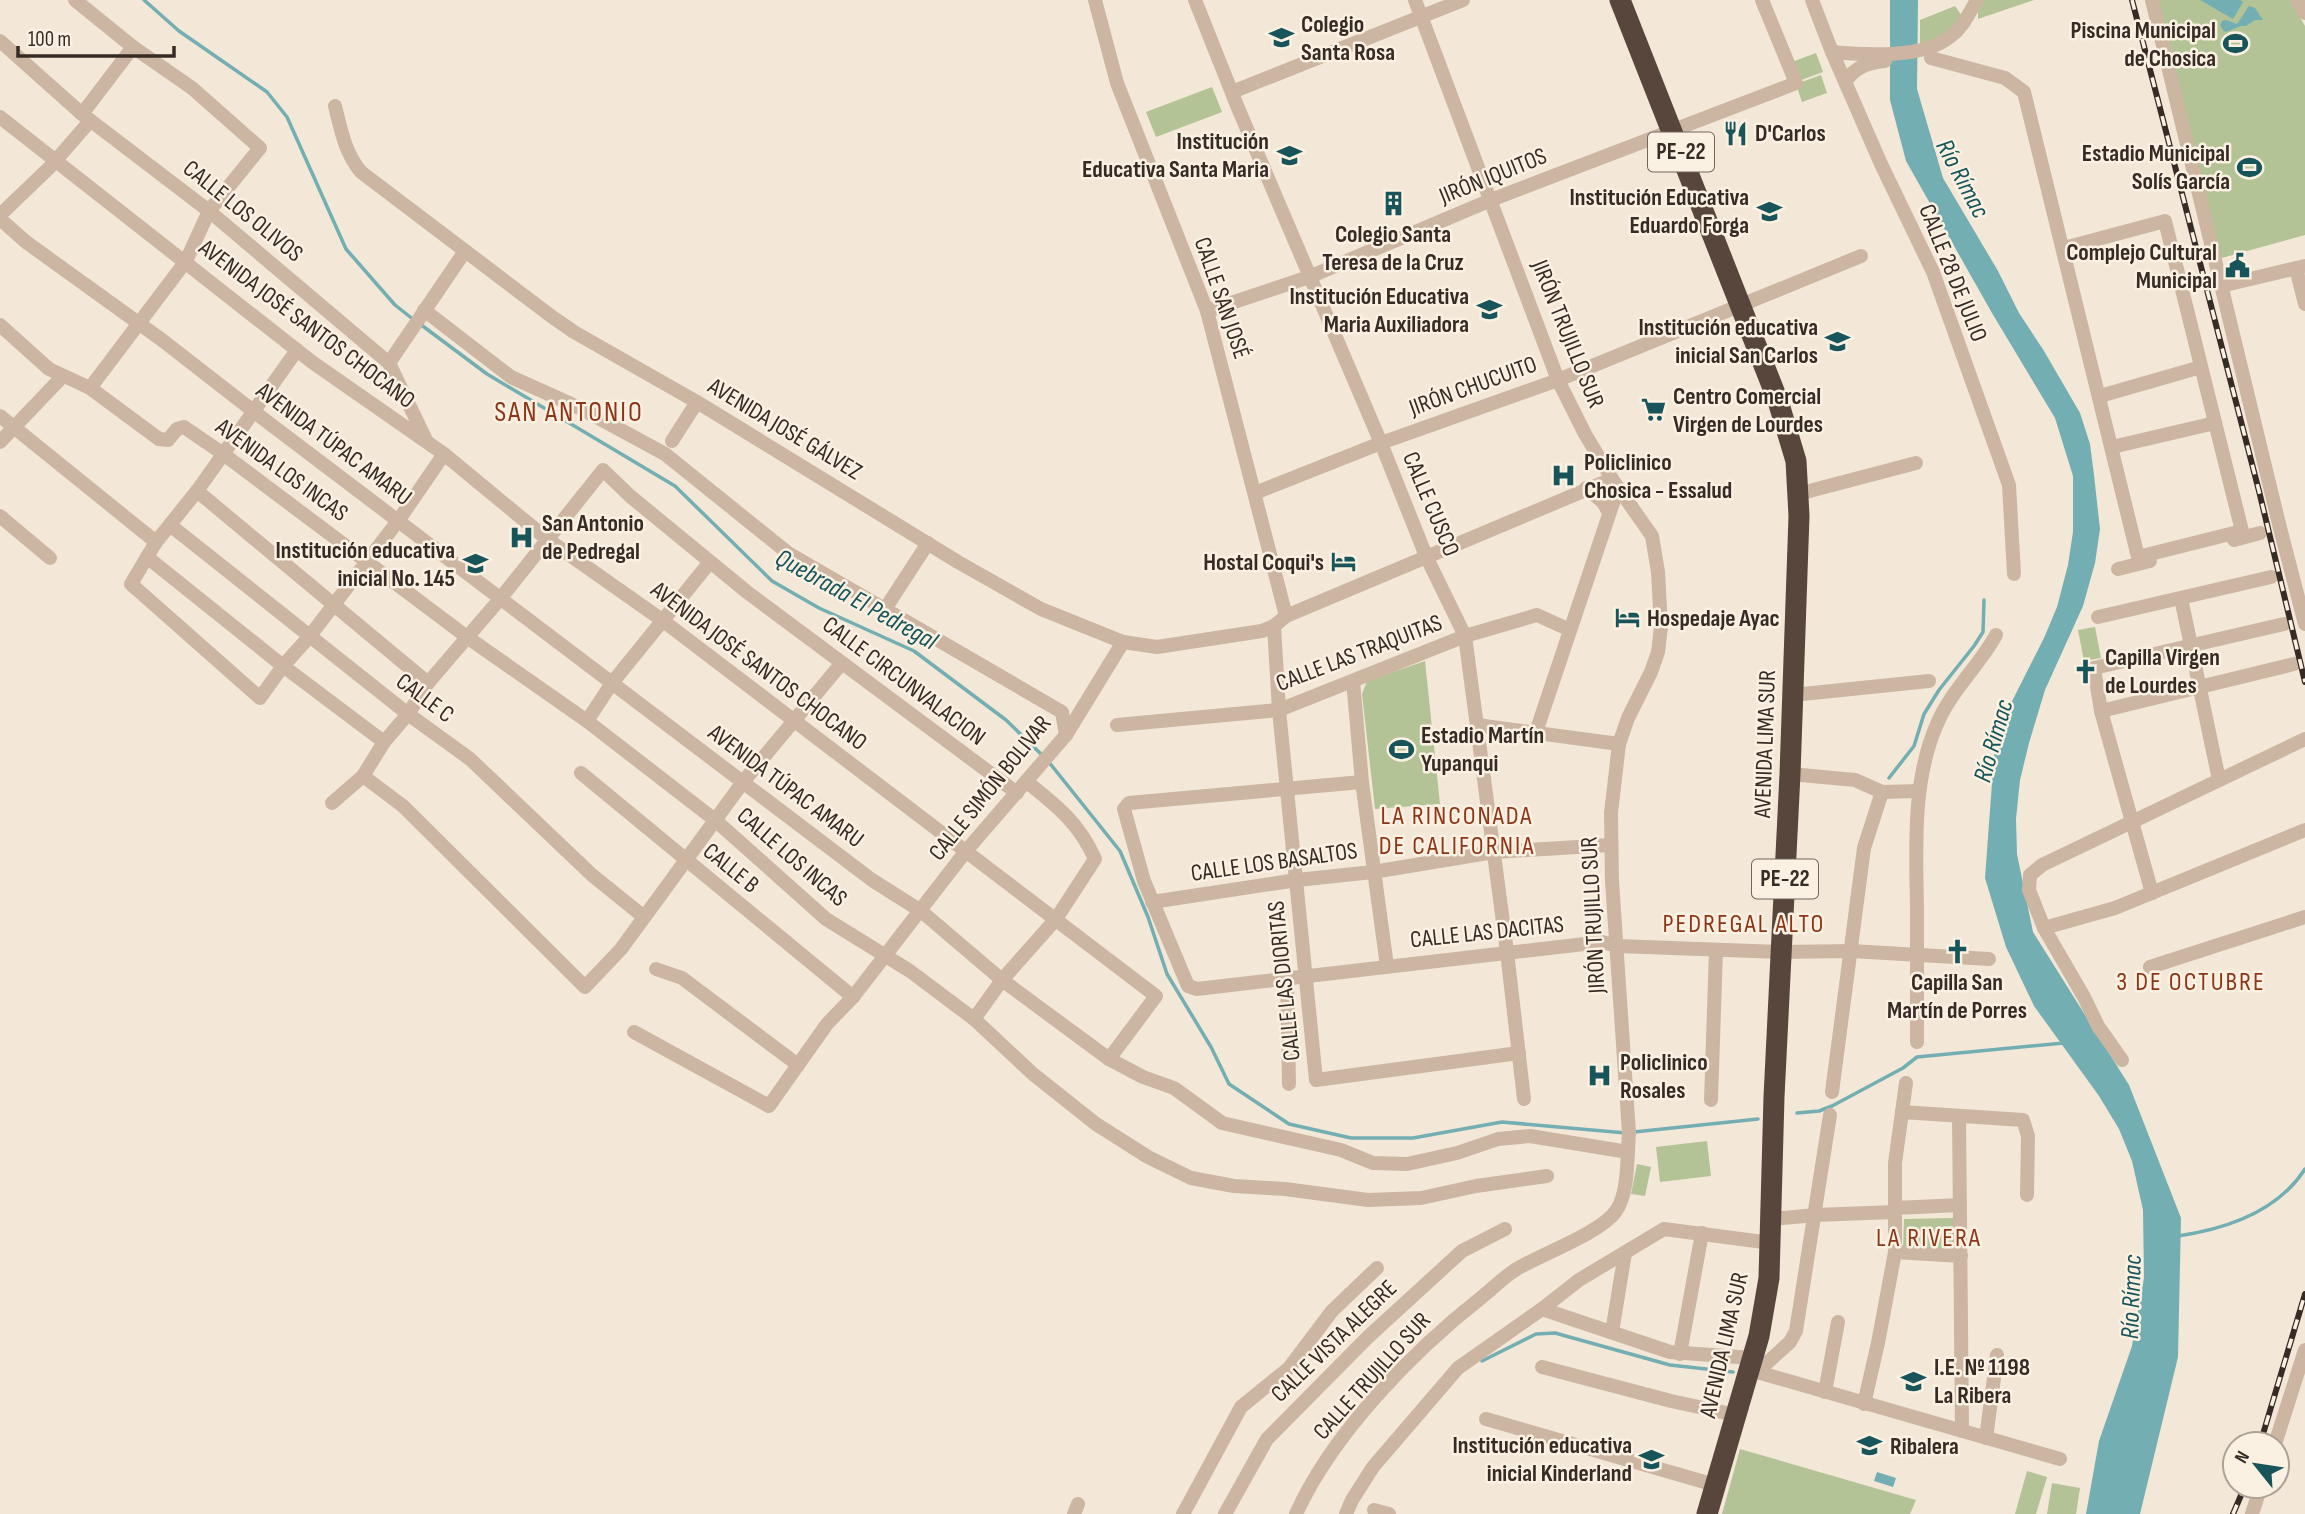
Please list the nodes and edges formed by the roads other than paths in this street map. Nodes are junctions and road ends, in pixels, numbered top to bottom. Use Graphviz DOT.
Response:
graph roads {
  1 [pos="75,0"];
  2 [pos="1095,0"];
  3 [pos="1195,0"];
  4 [pos="1415,0"];
  5 [pos="1463,0"];
  6 [pos="1620,0"];
  7 [pos="1762,0"];
  8 [pos="1812,0"];
  9 [pos="1967,0"];
  10 [pos="1977,0"];
  11 [pos="2152,0"];
  12 [pos="2297,0"];
  13 [pos="2305,13"];
  14 [pos="1421,16"];
  15 [pos="1968,16"];
  16 [pos="0,41"];
  17 [pos="133,47"];
  18 [pos="1832,52"];
  19 [pos="1925,56"];
  20 [pos="1887,57"];
  21 [pos="1845,82"];
  22 [pos="1232,92"];
  23 [pos="335,106"];
  24 [pos="0,117"];
  25 [pos="86,118"];
  26 [pos="1672,130"];
  27 [pos="55,161"];
  28 [pos="1491,200"];
  29 [pos="209,211"];
  30 [pos="0,217"];
  31 [pos="2064,248"];
  32 [pos="465,251"];
  33 [pos="1861,256"];
  34 [pos="186,261"];
  35 [pos="2301,267"];
  36 [pos="1309,277"];
  37 [pos="2221,286"];
  38 [pos="2305,304"];
  39 [pos="1741,305"];
  40 [pos="424,310"];
  41 [pos="1207,311"];
  42 [pos="138,323"];
  43 [pos="0,325"];
  44 [pos="297,350"];
  45 [pos="389,363"];
  46 [pos="2201,367"];
  47 [pos="63,376"];
  48 [pos="1558,380"];
  49 [pos="90,388"];
  50 [pos="2099,396"];
  51 [pos="698,402"];
  52 [pos="254,412"];
  53 [pos="0,416"];
  54 [pos="2215,423"];
  55 [pos="13,426"];
  56 [pos="427,441"];
  57 [pos="0,442"];
  58 [pos="672,442"];
  59 [pos="1381,443"];
  60 [pos="2112,447"];
  61 [pos="222,453"];
  62 [pos="444,454"];
  63 [pos="1916,463"];
  64 [pos="1615,484"];
  65 [pos="1586,488"];
  66 [pos="197,491"];
  67 [pos="1255,493"];
  68 [pos="1798,494"];
  69 [pos="1609,513"];
  70 [pos="0,516"];
  71 [pos="398,521"];
  72 [pos="170,525"];
  73 [pos="2260,533"];
  74 [pos="547,539"];
  75 [pos="156,542"];
  76 [pos="928,543"];
  77 [pos="1426,556"];
  78 [pos="147,557"];
  79 [pos="50,558"];
  80 [pos="367,562"];
  81 [pos="710,562"];
  82 [pos="2118,569"];
  83 [pos="2014,575"];
  84 [pos="2272,577"];
  85 [pos="2181,598"];
  86 [pos="500,599"];
  87 [pos="334,605"];
  88 [pos="885,609"];
  89 [pos="1286,616"];
  90 [pos="2098,617"];
  91 [pos="662,620"];
  92 [pos="2304,620"];
  93 [pos="2284,624"];
  94 [pos="1274,626"];
  95 [pos="1570,630"];
  96 [pos="1996,635"];
  97 [pos="1465,636"];
  98 [pos="309,637"];
  99 [pos="467,637"];
  100 [pos="1124,642"];
  101 [pos="2191,646"];
  102 [pos="841,663"];
  103 [pos="2294,664"];
  104 [pos="283,666"];
  105 [pos="1353,681"];
  106 [pos="1929,681"];
  107 [pos="428,683"];
  108 [pos="612,683"];
  109 [pos="2199,686"];
  110 [pos="1793,695"];
  111 [pos="1279,710"];
  112 [pos="2101,711"];
  113 [pos="408,714"];
  114 [pos="793,720"];
  115 [pos="587,722"];
  116 [pos="1117,725"];
  117 [pos="1477,725"];
  118 [pos="1536,732"];
  119 [pos="1066,735"];
  120 [pos="2305,739"];
  121 [pos="384,742"];
  122 [pos="1619,744"];
  123 [pos="581,773"];
  124 [pos="1790,774"];
  125 [pos="363,776"];
  126 [pos="2219,780"];
  127 [pos="743,782"];
  128 [pos="1027,782"];
  129 [pos="1362,782"];
  130 [pos="1287,789"];
  131 [pos="1919,791"];
  132 [pos="1882,792"];
  133 [pos="1017,793"];
  134 [pos="332,803"];
  135 [pos="715,820"];
  136 [pos="2132,823"];
  137 [pos="2305,830"];
  138 [pos="1610,845"];
  139 [pos="966,851"];
  140 [pos="1494,852"];
  141 [pos="685,859"];
  142 [pos="1373,872"];
  143 [pos="1297,880"];
  144 [pos="2152,893"];
  145 [pos="1152,902"];
  146 [pos="921,911"];
  147 [pos="644,917"];
  148 [pos="2305,917"];
  149 [pos="1055,919"];
  150 [pos="2044,928"];
  151 [pos="1618,946"];
  152 [pos="1716,950"];
  153 [pos="1851,951"];
  154 [pos="1507,952"];
  155 [pos="1782,952"];
  156 [pos="1918,955"];
  157 [pos="884,957"];
  158 [pos="1989,959"];
  159 [pos="1387,966"];
  160 [pos="2150,967"];
  161 [pos="656,969"];
  162 [pos="1307,976"];
  163 [pos="1287,978"];
  164 [pos="1002,980"];
  165 [pos="853,997"];
  166 [pos="974,1019"];
  167 [pos="634,1032"];
  168 [pos="1917,1042"];
  169 [pos="1519,1053"];
  170 [pos="1109,1059"];
  171 [pos="2122,1060"];
  172 [pos="798,1065"];
  173 [pos="1906,1083"];
  174 [pos="1289,1084"];
  175 [pos="1832,1092"];
  176 [pos="1524,1099"];
  177 [pos="1711,1100"];
  178 [pos="1902,1112"];
  179 [pos="1830,1115"];
  180 [pos="1959,1116"];
  181 [pos="1629,1133"];
  182 [pos="1628,1152"];
  183 [pos="1547,1176"];
  184 [pos="2027,1195"];
  185 [pos="1960,1205"];
  186 [pos="1895,1210"];
  187 [pos="1815,1215"];
  188 [pos="1772,1219"];
  189 [pos="1506,1229"];
  190 [pos="1702,1233"];
  191 [pos="1771,1243"];
  192 [pos="1625,1252"];
  193 [pos="1895,1252"];
  194 [pos="1961,1256"];
  195 [pos="1377,1268"];
  196 [pos="1542,1309"];
  197 [pos="1838,1322"];
  198 [pos="1612,1332"];
  199 [pos="2305,1350"];
  200 [pos="1680,1354"];
  201 [pos="1997,1355"];
  202 [pos="1755,1365"];
  203 [pos="1542,1367"];
  204 [pos="1825,1392"];
  205 [pos="1864,1404"];
  206 [pos="1736,1415"];
  207 [pos="1486,1419"];
  208 [pos="2279,1430"];
  209 [pos="1962,1431"];
  210 [pos="1986,1438"];
  211 [pos="2060,1459"];
  212 [pos="1715,1485"];
  213 [pos="1374,1510"];
  214 [pos="1182,1514"];
  215 [pos="1225,1514"];
  216 [pos="1296,1514"];
  217 [pos="1346,1514"];
  218 [pos="1389,1514"];
  219 [pos="1707,1514"];
  1 -- 17 [label="street"];
  2 -- 41 [label="street, CALLE SAN JOSÉ"];
  3 -- 22 [label="street, CALLE CUSCO"];
  4 -- 14 [label="street, JIRÓN TRUJILLO SUR"];
  5 -- 14 [label="street"];
  6 -- 26 [label="highway, AVENIDA LIMA SUR / PE-22"];
  7 -- 26 [label="street, JIRÓN IQUITOS"];
  8 -- 18 [label="street, CALLE 28 DE JULIO"];
  9 -- 15 [label="street"];
  10 -- 15 [label="street"];
  11 -- 37 [label="street"];
  12 -- 13 [label="street"];
  14 -- 22 [label="street"];
  14 -- 28 [label="street, JIRÓN TRUJILLO SUR"];
  15 -- 19 [label="street"];
  16 -- 25 [label="street, CALLE LOS OLIVOS"];
  17 -- 25 [label="street"];
  17 -- 29 [label="street"];
  18 -- 20 [label="street"];
  18 -- 21 [label="street, CALLE 28 DE JULIO"];
  19 -- 20 [label="street"];
  19 -- 31 [label="street"];
  20 -- 21 [label="street"];
  21 -- 83 [label="street, CALLE 28 DE JULIO"];
  22 -- 36 [label="street, CALLE CUSCO"];
  23 -- 32 [label="street, AVENIDA JOSÉ GÁLVEZ"];
  24 -- 27 [label="street, AVENIDA JOSÉ SANTOS CHOCANO"];
  25 -- 27 [label="street"];
  25 -- 29 [label="street, CALLE LOS OLIVOS"];
  26 -- 28 [label="street, JIRÓN IQUITOS"];
  26 -- 39 [label="highway, AVENIDA LIMA SUR / PE-22"];
  27 -- 30 [label="street"];
  27 -- 34 [label="street, AVENIDA JOSÉ SANTOS CHOCANO"];
  28 -- 36 [label="street, JIRÓN IQUITOS"];
  28 -- 48 [label="street, JIRÓN TRUJILLO SUR"];
  29 -- 34 [label="street"];
  29 -- 45 [label="street, CALLE LOS OLIVOS"];
  30 -- 42 [label="street, AVENIDA TÚPAC AMARU"];
  31 -- 46 [label="street"];
  31 -- 50 [label="street"];
  32 -- 40 [label="street"];
  32 -- 51 [label="street, AVENIDA JOSÉ GÁLVEZ"];
  33 -- 39 [label="street, JIRÓN CHUCUITO"];
  34 -- 42 [label="street"];
  34 -- 44 [label="street, AVENIDA JOSÉ SANTOS CHOCANO"];
  35 -- 37 [label="street"];
  35 -- 38 [label="street"];
  36 -- 41 [label="street, JIRÓN IQUITOS"];
  36 -- 59 [label="street, CALLE CUSCO"];
  37 -- 92 [label="street"];
  39 -- 48 [label="street, JIRÓN CHUCUITO"];
  39 -- 68 [label="highway, AVENIDA LIMA SUR / PE-22"];
  40 -- 45 [label="street"];
  40 -- 88 [label="street"];
  41 -- 67 [label="street, CALLE SAN JOSÉ"];
  42 -- 49 [label="street"];
  42 -- 52 [label="street, AVENIDA TÚPAC AMARU"];
  43 -- 47 [label="street, AVENIDA LOS INCAS"];
  44 -- 52 [label="street"];
  44 -- 56 [label="street, AVENIDA JOSÉ SANTOS CHOCANO"];
  45 -- 56 [label="street, CALLE LOS OLIVOS"];
  46 -- 50 [label="street"];
  46 -- 54 [label="street"];
  47 -- 49 [label="street, AVENIDA LOS INCAS"];
  47 -- 55 [label="street"];
  48 -- 59 [label="street, JIRÓN CHUCUITO"];
  48 -- 64 [label="street, JIRÓN TRUJILLO SUR"];
  49 -- 61 [label="street, AVENIDA LOS INCAS"];
  50 -- 60 [label="street"];
  51 -- 58 [label="street"];
  51 -- 76 [label="street, AVENIDA JOSÉ GÁLVEZ"];
  52 -- 61 [label="street"];
  52 -- 71 [label="street, AVENIDA TÚPAC AMARU"];
  53 -- 55 [label="street"];
  54 -- 60 [label="street"];
  54 -- 60 [label="street"];
  55 -- 57 [label="street"];
  55 -- 75 [label="street"];
  56 -- 62 [label="street, AVENIDA JOSÉ SANTOS CHOCANO"];
  59 -- 67 [label="street, JIRÓN CHUCUITO"];
  59 -- 77 [label="street, CALLE CUSCO"];
  61 -- 66 [label="street"];
  61 -- 80 [label="street, AVENIDA LOS INCAS"];
  62 -- 71 [label="street"];
  62 -- 74 [label="street, AVENIDA JOSÉ SANTOS CHOCANO"];
  63 -- 68 [label="street"];
  64 -- 65 [label="street, AVENIDA JOSÉ GÁLVEZ"];
  64 -- 69 [label="street"];
  64 -- 122 [label="street, JIRÓN TRUJILLO SUR"];
  65 -- 69 [label="street"];
  65 -- 77 [label="street, AVENIDA JOSÉ GÁLVEZ"];
  66 -- 72 [label="street"];
  66 -- 87 [label="street"];
  67 -- 89 [label="street, CALLE SAN JOSÉ"];
  68 -- 110 [label="highway, AVENIDA LIMA SUR / PE-22"];
  69 -- 95 [label="street"];
  70 -- 79 [label="street"];
  71 -- 80 [label="street"];
  71 -- 86 [label="street, AVENIDA TÚPAC AMARU"];
  72 -- 75 [label="street"];
  72 -- 98 [label="street, CALLE C"];
  73 -- 82 [label="street"];
  74 -- 81 [label="street, CALLE CIRCUNVALACION"];
  74 -- 86 [label="street"];
  74 -- 91 [label="street, AVENIDA JOSÉ SANTOS CHOCANO"];
  75 -- 78 [label="street"];
  76 -- 88 [label="street"];
  76 -- 100 [label="street, AVENIDA JOSÉ GÁLVEZ"];
  77 -- 89 [label="street, AVENIDA JOSÉ GÁLVEZ"];
  77 -- 97 [label="street, CALLE CUSCO"];
  78 -- 104 [label="street"];
  78 -- 104 [label="street"];
  80 -- 87 [label="street"];
  80 -- 99 [label="street, AVENIDA LOS INCAS"];
  81 -- 91 [label="street"];
  81 -- 102 [label="street, CALLE CIRCUNVALACION"];
  84 -- 85 [label="street"];
  85 -- 90 [label="street"];
  85 -- 101 [label="street"];
  86 -- 99 [label="street"];
  86 -- 108 [label="street, AVENIDA TÚPAC AMARU"];
  87 -- 98 [label="street"];
  87 -- 107 [label="street"];
  88 -- 119 [label="street"];
  89 -- 94 [label="street, AVENIDA JOSÉ GÁLVEZ"];
  91 -- 108 [label="street"];
  91 -- 114 [label="street, AVENIDA JOSÉ SANTOS CHOCANO"];
  93 -- 101 [label="street"];
  94 -- 100 [label="street, AVENIDA JOSÉ GÁLVEZ"];
  94 -- 111 [label="street, CALLE LAS DIORITAS"];
  95 -- 97 [label="street, CALLE LAS TRAQUITAS"];
  95 -- 118 [label="street"];
  96 -- 131 [label="street"];
  97 -- 105 [label="street, CALLE LAS TRAQUITAS"];
  97 -- 117 [label="street, CALLE CUSCO"];
  98 -- 104 [label="street"];
  98 -- 113 [label="street, CALLE C"];
  99 -- 107 [label="street"];
  99 -- 115 [label="street, CALLE LOS INCAS"];
  100 -- 119 [label="street, CALLE SIMÓN BOLIVAR"];
  101 -- 109 [label="street"];
  101 -- 112 [label="street"];
  102 -- 114 [label="street"];
  102 -- 133 [label="street, CALLE CIRCUNVALACION"];
  103 -- 109 [label="street"];
  104 -- 121 [label="street"];
  105 -- 111 [label="street, CALLE LAS TRAQUITAS"];
  105 -- 129 [label="street"];
  106 -- 110 [label="street"];
  107 -- 113 [label="street"];
  108 -- 115 [label="street"];
  108 -- 127 [label="street, AVENIDA TÚPAC AMARU"];
  109 -- 112 [label="street"];
  109 -- 126 [label="street"];
  110 -- 124 [label="highway, AVENIDA LIMA SUR / PE-22"];
  111 -- 116 [label="street, CALLE LAS TRAQUITAS"];
  111 -- 130 [label="street, CALLE LAS DIORITAS"];
  112 -- 136 [label="street"];
  113 -- 121 [label="street"];
  113 -- 147 [label="street, CALLE C"];
  114 -- 127 [label="street"];
  114 -- 139 [label="street, AVENIDA JOSÉ SANTOS CHOCANO"];
  115 -- 135 [label="street, CALLE LOS INCAS"];
  117 -- 118 [label="street"];
  117 -- 140 [label="street, CALLE CUSCO"];
  118 -- 122 [label="street"];
  119 -- 128 [label="street, CALLE SIMÓN BOLIVAR"];
  120 -- 126 [label="street"];
  121 -- 125 [label="street"];
  122 -- 138 [label="street, JIRÓN TRUJILLO SUR"];
  123 -- 141 [label="street, CALLE B"];
  124 -- 132 [label="street"];
  124 -- 155 [label="highway, AVENIDA LIMA SUR / PE-22"];
  125 -- 134 [label="street"];
  125 -- 147 [label="street"];
  126 -- 136 [label="street"];
  127 -- 135 [label="street"];
  127 -- 146 [label="street, AVENIDA TÚPAC AMARU"];
  128 -- 133 [label="street, CALLE SIMÓN BOLIVAR"];
  128 -- 149 [label="street"];
  129 -- 130 [label="street"];
  129 -- 142 [label="street"];
  130 -- 143 [label="street, CALLE LAS DIORITAS"];
  130 -- 145 [label="street"];
  131 -- 132 [label="street"];
  131 -- 156 [label="street"];
  132 -- 153 [label="street"];
  133 -- 139 [label="street, CALLE SIMÓN BOLIVAR"];
  135 -- 141 [label="street"];
  135 -- 157 [label="street, CALLE LOS INCAS"];
  136 -- 144 [label="street"];
  136 -- 150 [label="street"];
  137 -- 144 [label="street"];
  138 -- 140 [label="street, CALLE LOS BASALTOS"];
  138 -- 151 [label="street, JIRÓN TRUJILLO SUR"];
  139 -- 146 [label="street, CALLE SIMÓN BOLIVAR"];
  139 -- 149 [label="street, AVENIDA JOSÉ SANTOS CHOCANO"];
  140 -- 142 [label="street, CALLE LOS BASALTOS"];
  140 -- 154 [label="street, CALLE CUSCO"];
  141 -- 147 [label="street"];
  141 -- 165 [label="street, CALLE B"];
  142 -- 143 [label="street, CALLE LOS BASALTOS"];
  142 -- 159 [label="street"];
  143 -- 145 [label="street, CALLE LOS BASALTOS"];
  143 -- 162 [label="street, CALLE LAS DIORITAS"];
  144 -- 150 [label="street"];
  145 -- 163 [label="street, CALLE LAS DACITAS"];
  146 -- 157 [label="street, CALLE SIMÓN BOLIVAR"];
  146 -- 164 [label="street, AVENIDA TÚPAC AMARU"];
  148 -- 160 [label="street"];
  149 -- 164 [label="street"];
  149 -- 170 [label="street, AVENIDA JOSÉ SANTOS CHOCANO"];
  150 -- 171 [label="street"];
  151 -- 152 [label="street, CALLE LAS DACITAS"];
  151 -- 154 [label="street, CALLE LAS DACITAS"];
  151 -- 181 [label="street, JIRÓN TRUJILLO SUR"];
  152 -- 155 [label="street, CALLE LAS DACITAS"];
  152 -- 177 [label="street"];
  153 -- 155 [label="street, CALLE LAS DACITAS"];
  153 -- 156 [label="street, CALLE LAS DACITAS"];
  153 -- 175 [label="street"];
  154 -- 159 [label="street, CALLE LAS DACITAS"];
  154 -- 169 [label="street, CALLE CUSCO"];
  155 -- 188 [label="highway, AVENIDA LIMA SUR / PE-22"];
  156 -- 158 [label="street, CALLE LAS DACITAS"];
  156 -- 168 [label="street"];
  157 -- 165 [label="street, CALLE SIMÓN BOLIVAR"];
  157 -- 166 [label="street, CALLE LOS INCAS"];
  159 -- 162 [label="street, CALLE LAS DACITAS"];
  161 -- 172 [label="street"];
  162 -- 163 [label="street, CALLE LAS DACITAS"];
  162 -- 169 [label="street, CALLE LAS DIORITAS"];
  163 -- 174 [label="street"];
  164 -- 166 [label="street"];
  164 -- 170 [label="street, AVENIDA TÚPAC AMARU"];
  165 -- 172 [label="street, CALLE SIMÓN BOLIVAR"];
  166 -- 183 [label="street, CALLE LOS INCAS"];
  167 -- 172 [label="street, CALLE SIMÓN BOLIVAR"];
  169 -- 176 [label="street, CALLE CUSCO"];
  170 -- 182 [label="street, AVENIDA TÚPAC AMARU"];
  173 -- 178 [label="street"];
  178 -- 180 [label="street"];
  178 -- 186 [label="street"];
  179 -- 187 [label="street"];
  180 -- 184 [label="street"];
  180 -- 185 [label="street"];
  181 -- 182 [label="street, CALLE TRUJILLO SUR"];
  182 -- 216 [label="street, CALLE TRUJILLO SUR"];
  185 -- 186 [label="street"];
  185 -- 194 [label="street"];
  186 -- 187 [label="street"];
  186 -- 193 [label="street"];
  187 -- 188 [label="street"];
  187 -- 202 [label="street"];
  188 -- 191 [label="highway, AVENIDA LIMA SUR / PE-22"];
  189 -- 215 [label="street, CALLE VISTA ALEGRE"];
  190 -- 191 [label="street"];
  190 -- 192 [label="street"];
  190 -- 200 [label="street"];
  191 -- 202 [label="highway, AVENIDA LIMA SUR / PE-22"];
  192 -- 196 [label="street"];
  192 -- 198 [label="street"];
  193 -- 194 [label="street"];
  193 -- 205 [label="street"];
  194 -- 209 [label="street"];
  195 -- 214 [label="street"];
  196 -- 198 [label="street"];
  196 -- 217 [label="street"];
  197 -- 204 [label="street"];
  198 -- 200 [label="street"];
  199 -- 208 [label="street"];
  200 -- 202 [label="street"];
  201 -- 210 [label="street"];
  202 -- 204 [label="street"];
  202 -- 206 [label="highway, AVENIDA LIMA SUR / PE-22"];
  203 -- 206 [label="street"];
  204 -- 205 [label="street"];
  205 -- 209 [label="street"];
  206 -- 212 [label="highway, AVENIDA LIMA SUR / PE-22"];
  207 -- 212 [label="street"];
  209 -- 210 [label="street"];
  210 -- 211 [label="street"];
  212 -- 219 [label="highway, AVENIDA LIMA SUR / PE-22"];
  213 -- 218 [label="street"];
}
